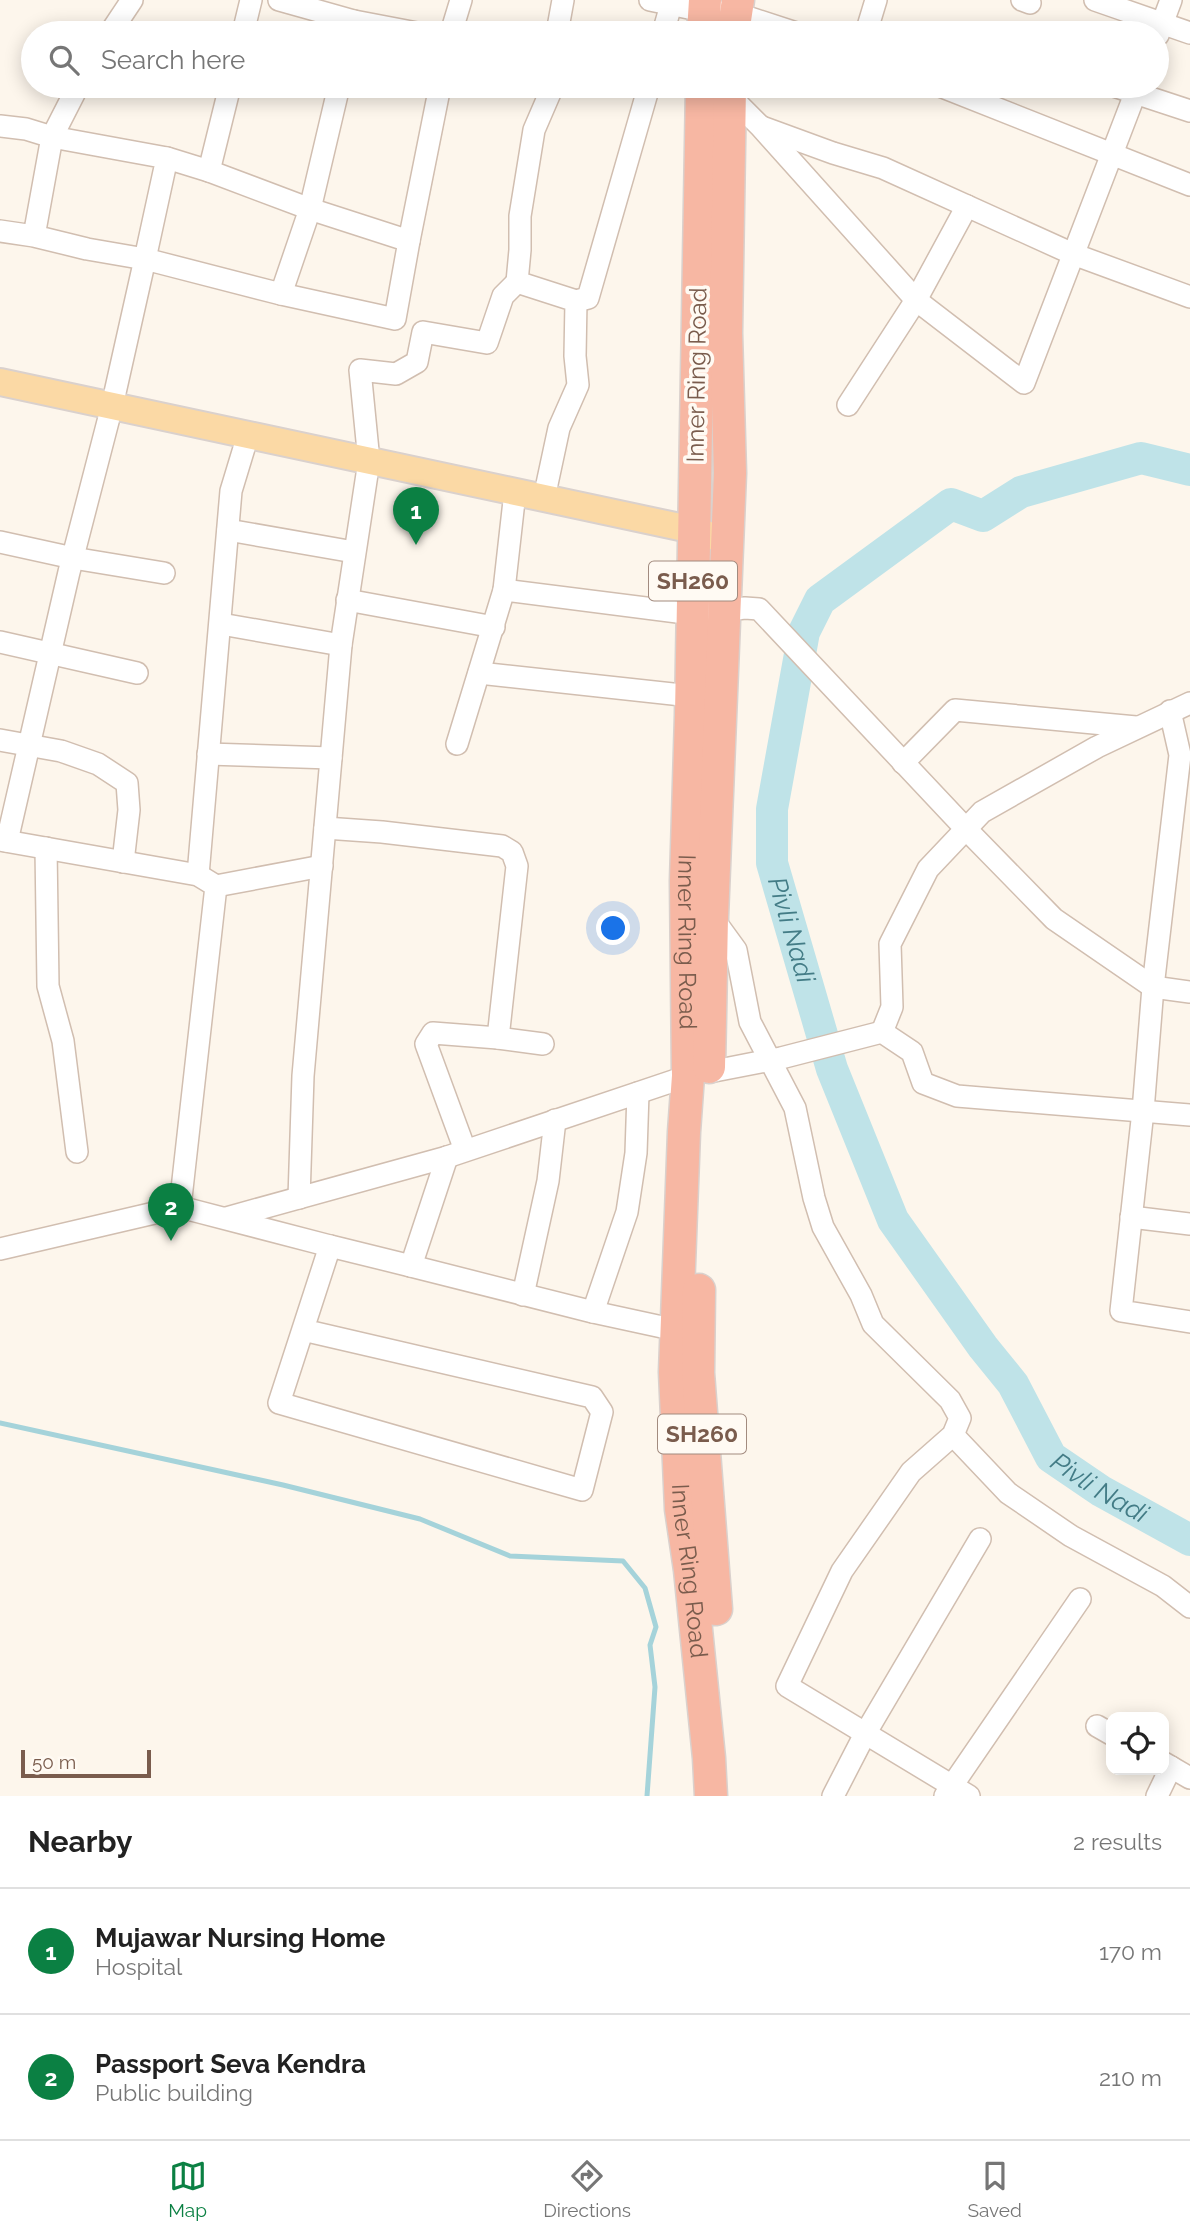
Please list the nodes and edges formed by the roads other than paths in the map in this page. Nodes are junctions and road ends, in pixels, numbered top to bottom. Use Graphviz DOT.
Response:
graph roads {
  1 [pos="132,0"];
  2 [pos="251,0"];
  3 [pos="279,0"];
  4 [pos="461,0"];
  5 [pos="563,0"];
  6 [pos="876,0"];
  7 [pos="1096,0"];
  8 [pos="1171,0"];
  9 [pos="660,2"];
  10 [pos="703,15"];
  11 [pos="735,16"];
  12 [pos="118,21"];
  13 [pos="246,21"];
  14 [pos="336,21"];
  15 [pos="455,21"];
  16 [pos="559,21"];
  17 [pos="662,21"];
  18 [pos="753,21"];
  19 [pos="870,21"];
  20 [pos="1140,21"];
  21 [pos="1163,21"];
  22 [pos="1169,31"];
  23 [pos="1190,33"];
  24 [pos="72,98"];
  25 [pos="227,98"];
  26 [pos="336,98"];
  27 [pos="438,98"];
  28 [pos="548,98"];
  29 [pos="646,98"];
  30 [pos="719,98"];
  31 [pos="720,98"];
  32 [pos="729,98"];
  33 [pos="970,98"];
  34 [pos="1133,98"];
  35 [pos="1157,98"];
  36 [pos="1190,111"];
  37 [pos="0,126"];
  38 [pos="760,127"];
  39 [pos="52,136"];
  40 [pos="1112,154"];
  41 [pos="167,158"];
  42 [pos="209,171"];
  43 [pos="1190,185"];
  44 [pos="967,206"];
  45 [pos="310,209"];
  46 [pos="0,231"];
  47 [pos="34,236"];
  48 [pos="409,241"];
  49 [pos="1073,254"];
  50 [pos="145,259"];
  51 [pos="517,282"];
  52 [pos="281,294"];
  53 [pos="1190,298"];
  54 [pos="916,300"];
  55 [pos="576,301"];
  56 [pos="395,319"];
  57 [pos="423,332"];
  58 [pos="0,382"];
  59 [pos="848,405"];
  60 [pos="112,406"];
  61 [pos="248,435"];
  62 [pos="369,461"];
  63 [pos="515,492"];
  64 [pos="544,498"];
  65 [pos="228,530"];
  66 [pos="694,530"];
  67 [pos="726,541"];
  68 [pos="0,542"];
  69 [pos="354,552"];
  70 [pos="73,558"];
  71 [pos="164,573"];
  72 [pos="504,590"];
  73 [pos="346,600"];
  74 [pos="708,613"];
  75 [pos="221,624"];
  76 [pos="494,626"];
  77 [pos="0,642"];
  78 [pos="341,645"];
  79 [pos="50,652"];
  80 [pos="136,673"];
  81 [pos="479,673"];
  82 [pos="691,696"];
  83 [pos="1190,703"];
  84 [pos="1170,711"];
  85 [pos="1138,728"];
  86 [pos="0,740"];
  87 [pos="457,744"];
  88 [pos="29,746"];
  89 [pos="208,754"];
  90 [pos="331,758"];
  91 [pos="903,763"];
  92 [pos="325,828"];
  93 [pos="966,829"];
  94 [pos="4,840"];
  95 [pos="46,848"];
  96 [pos="123,862"];
  97 [pos="321,866"];
  98 [pos="207,881"];
  99 [pos="712,917"];
  100 [pos="1153,987"];
  101 [pos="1186,991"];
  102 [pos="882,1032"];
  103 [pos="498,1038"];
  104 [pos="543,1044"];
  105 [pos="775,1059"];
  106 [pos="699,1074"];
  107 [pos="638,1093"];
  108 [pos="1143,1111"];
  109 [pos="1190,1115"];
  110 [pos="555,1120"];
  111 [pos="77,1152"];
  112 [pos="456,1154"];
  113 [pos="299,1198"];
  114 [pos="180,1207"];
  115 [pos="1131,1216"];
  116 [pos="224,1218"];
  117 [pos="1190,1224"];
  118 [pos="330,1246"];
  119 [pos="0,1249"];
  120 [pos="411,1266"];
  121 [pos="523,1295"];
  122 [pos="593,1312"];
  123 [pos="1190,1322"];
  124 [pos="303,1330"];
  125 [pos="687,1331"];
  126 [pos="953,1436"];
  127 [pos="980,1539"];
  128 [pos="1080,1599"];
  129 [pos="1190,1606"];
  130 [pos="865,1734"];
  131 [pos="1169,1766"];
  132 [pos="1164,1775"];
  133 [pos="1190,1778"];
  134 [pos="955,1793"];
  135 [pos="711,1796"];
  136 [pos="731,1796"];
  137 [pos="833,1796"];
  138 [pos="1157,1796"];
  1 -- 12 [label="street"];
  2 -- 13 [label="street"];
  3 -- 14 [label="street"];
  4 -- 15 [label="street"];
  5 -- 16 [label="street"];
  6 -- 19 [label="street"];
  7 -- 20 [label="street"];
  8 -- 21 [label="street"];
  9 -- 10 [label="street"];
  9 -- 17 [label="street"];
  10 -- 11 [label="street"];
  11 -- 18 [label="street"];
  22 -- 23 [label="street"];
  24 -- 39 [label="street"];
  25 -- 42 [label="street"];
  26 -- 45 [label="street"];
  27 -- 48 [label="street"];
  28 -- 51 [label="street"];
  29 -- 55 [label="street"];
  30 -- 66 [label="highway, Inner Ring Road / SH260"];
  31 -- 67 [label="highway, Inner Ring Road / SH260"];
  32 -- 38 [label="street"];
  33 -- 40 [label="street"];
  34 -- 40 [label="street"];
  35 -- 36 [label="street"];
  37 -- 39 [label="street"];
  38 -- 44 [label="street"];
  38 -- 54 [label="street"];
  39 -- 41 [label="street"];
  39 -- 47 [label="street"];
  40 -- 43 [label="street"];
  40 -- 49 [label="street"];
  41 -- 42 [label="street"];
  41 -- 50 [label="street"];
  42 -- 45 [label="street"];
  44 -- 49 [label="street"];
  44 -- 54 [label="street"];
  45 -- 48 [label="street"];
  45 -- 52 [label="street"];
  46 -- 47 [label="street"];
  47 -- 50 [label="street"];
  48 -- 56 [label="street"];
  49 -- 53 [label="street"];
  49 -- 54 [label="street"];
  50 -- 52 [label="street"];
  50 -- 60 [label="street"];
  51 -- 55 [label="street"];
  51 -- 57 [label="street"];
  52 -- 56 [label="street"];
  54 -- 59 [label="street"];
  55 -- 64 [label="street"];
  56 -- 57 [label="street"];
  57 -- 62 [label="street"];
  58 -- 60 [label="main road"];
  60 -- 61 [label="main road"];
  60 -- 70 [label="street"];
  61 -- 62 [label="main road"];
  61 -- 65 [label="street"];
  62 -- 63 [label="main road"];
  62 -- 69 [label="street"];
  63 -- 64 [label="main road"];
  63 -- 72 [label="street"];
  64 -- 66 [label="main road"];
  65 -- 69 [label="street"];
  65 -- 75 [label="street"];
  66 -- 67 [label="main road"];
  66 -- 74 [label="highway, Inner Ring Road / SH260"];
  67 -- 74 [label="highway, Inner Ring Road / SH260"];
  68 -- 70 [label="street"];
  69 -- 73 [label="street"];
  70 -- 71 [label="street"];
  70 -- 79 [label="street"];
  72 -- 74 [label="street"];
  72 -- 76 [label="street"];
  73 -- 76 [label="street"];
  73 -- 78 [label="street"];
  74 -- 82 [label="highway, Inner Ring Road / SH260"];
  74 -- 91 [label="street"];
  74 -- 99 [label="highway, Inner Ring Road / SH260"];
  75 -- 78 [label="street"];
  75 -- 89 [label="street"];
  76 -- 81 [label="street"];
  77 -- 79 [label="street"];
  78 -- 90 [label="street"];
  79 -- 80 [label="street"];
  79 -- 88 [label="street"];
  81 -- 82 [label="street"];
  81 -- 87 [label="street"];
  82 -- 106 [label="highway, Inner Ring Road / SH260"];
  83 -- 84 [label="street"];
  84 -- 85 [label="street"];
  84 -- 100 [label="street"];
  85 -- 91 [label="street"];
  85 -- 93 [label="street"];
  86 -- 88 [label="street"];
  88 -- 94 [label="street"];
  88 -- 96 [label="street"];
  89 -- 90 [label="street"];
  89 -- 98 [label="street"];
  90 -- 92 [label="street"];
  91 -- 93 [label="street"];
  92 -- 97 [label="street"];
  92 -- 103 [label="street"];
  93 -- 100 [label="street"];
  93 -- 102 [label="street"];
  94 -- 95 [label="street"];
  95 -- 96 [label="street"];
  95 -- 111 [label="street"];
  96 -- 98 [label="street"];
  97 -- 98 [label="street"];
  97 -- 113 [label="street"];
  98 -- 114 [label="street"];
  99 -- 105 [label="street"];
  99 -- 106 [label="highway, Inner Ring Road / SH260"];
  100 -- 101 [label="street"];
  100 -- 108 [label="street"];
  102 -- 105 [label="street"];
  102 -- 108 [label="street"];
  103 -- 104 [label="street"];
  103 -- 112 [label="street"];
  105 -- 106 [label="street"];
  105 -- 126 [label="street"];
  106 -- 107 [label="street"];
  106 -- 125 [label="highway, Inner Ring Road / SH260"];
  107 -- 110 [label="street"];
  107 -- 122 [label="street"];
  108 -- 109 [label="street"];
  108 -- 115 [label="street"];
  110 -- 112 [label="street"];
  110 -- 121 [label="street"];
  112 -- 113 [label="street"];
  112 -- 120 [label="street"];
  113 -- 116 [label="street"];
  114 -- 116 [label="street"];
  114 -- 119 [label="street"];
  115 -- 117 [label="street"];
  115 -- 123 [label="street"];
  116 -- 118 [label="street"];
  118 -- 120 [label="street"];
  118 -- 124 [label="street"];
  120 -- 121 [label="street"];
  121 -- 122 [label="street"];
  122 -- 125 [label="street"];
  124 -- 124 [label="street"];
  125 -- 135 [label="highway, Inner Ring Road / SH260"];
  125 -- 136 [label="highway, Inner Ring Road / SH260"];
  126 -- 129 [label="street"];
  126 -- 130 [label="street"];
  127 -- 130 [label="street"];
  128 -- 134 [label="street"];
  130 -- 134 [label="street"];
  130 -- 137 [label="street"];
  131 -- 133 [label="street"];
  132 -- 138 [label="street"];
}
